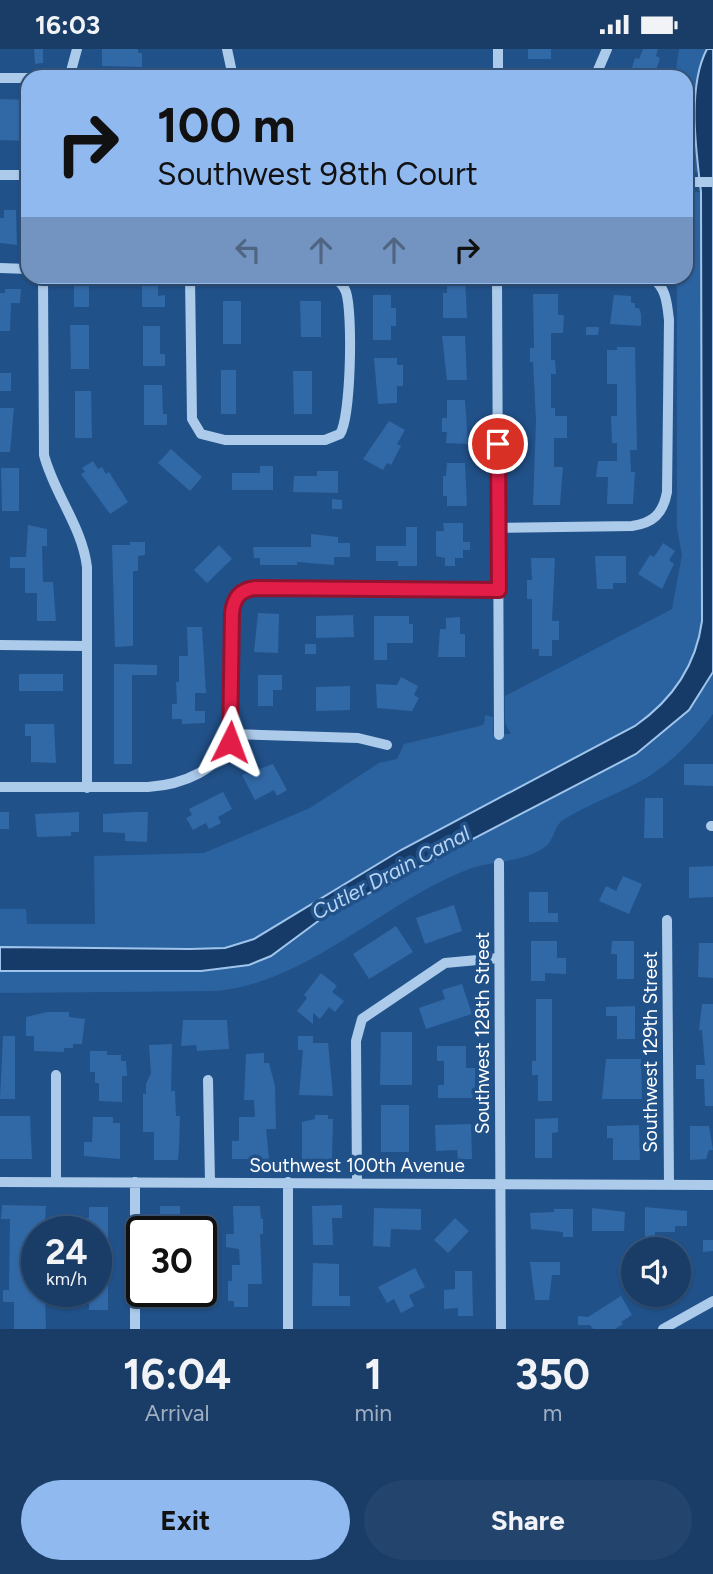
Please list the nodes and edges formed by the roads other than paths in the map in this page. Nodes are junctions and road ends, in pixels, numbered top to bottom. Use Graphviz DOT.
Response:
graph roads {
  1 [pos="77,49"];
  2 [pos="227,49"];
  3 [pos="498,49"];
  4 [pos="607,49"];
  5 [pos="71,70"];
  6 [pos="231,70"];
  7 [pos="498,70"];
  8 [pos="598,70"];
  9 [pos="0,78"];
  10 [pos="21,78"];
  11 [pos="0,175"];
  12 [pos="21,175"];
  13 [pos="693,182"];
  14 [pos="713,182"];
  15 [pos="0,268"];
  16 [pos="21,269"];
  17 [pos="43,284"];
  18 [pos="190,284"];
  19 [pos="339,284"];
  20 [pos="497,284"];
  21 [pos="660,284"];
  22 [pos="498,528"];
  23 [pos="499,590"];
  24 [pos="0,645"];
  25 [pos="87,646"];
  26 [pos="231,734"];
  27 [pos="499,735"];
  28 [pos="387,745"];
  29 [pos="0,787"];
  30 [pos="87,788"];
  31 [pos="499,863"];
  32 [pos="667,920"];
  33 [pos="499,958"];
  34 [pos="55,1075"];
  35 [pos="208,1080"];
  36 [pos="0,1182"];
  37 [pos="56,1182"];
  38 [pos="135,1182"];
  39 [pos="210,1182"];
  40 [pos="288,1182"];
  41 [pos="357,1182"];
  42 [pos="501,1183"];
  43 [pos="668,1184"];
  44 [pos="713,1185"];
  45 [pos="713,1301"];
  46 [pos="135,1329"];
  47 [pos="288,1329"];
  48 [pos="501,1329"];
  49 [pos="663,1329"];
  1 -- 5 [label="street"];
  2 -- 6 [label="street"];
  3 -- 7 [label="street"];
  4 -- 8 [label="street"];
  9 -- 10 [label="street"];
  11 -- 12 [label="street"];
  13 -- 14 [label="street"];
  15 -- 16 [label="street"];
  17 -- 25 [label="street"];
  18 -- 19 [label="street"];
  20 -- 22 [label="street"];
  21 -- 22 [label="street"];
  22 -- 23 [label="street"];
  23 -- 26 [label="street"];
  23 -- 27 [label="street"];
  24 -- 25 [label="street"];
  25 -- 30 [label="street"];
  26 -- 28 [label="street"];
  26 -- 30 [label="street"];
  29 -- 30 [label="street"];
  31 -- 33 [label="street, Southwest 128th Street"];
  32 -- 43 [label="street, Southwest 129th Street"];
  33 -- 41 [label="street"];
  33 -- 42 [label="street, Southwest 128th Street"];
  34 -- 37 [label="street"];
  35 -- 39 [label="street"];
  36 -- 37 [label="street, Southwest 100th Avenue"];
  37 -- 38 [label="street, Southwest 100th Avenue"];
  38 -- 39 [label="street, Southwest 100th Avenue"];
  38 -- 46 [label="street"];
  39 -- 40 [label="street, Southwest 100th Avenue"];
  40 -- 41 [label="street, Southwest 100th Avenue"];
  40 -- 47 [label="street"];
  41 -- 42 [label="street, Southwest 100th Avenue"];
  42 -- 43 [label="street, Southwest 100th Avenue"];
  42 -- 48 [label="street, Southwest 128th Street"];
  43 -- 44 [label="street, Southwest 100th Avenue"];
  45 -- 49 [label="street"];
}
